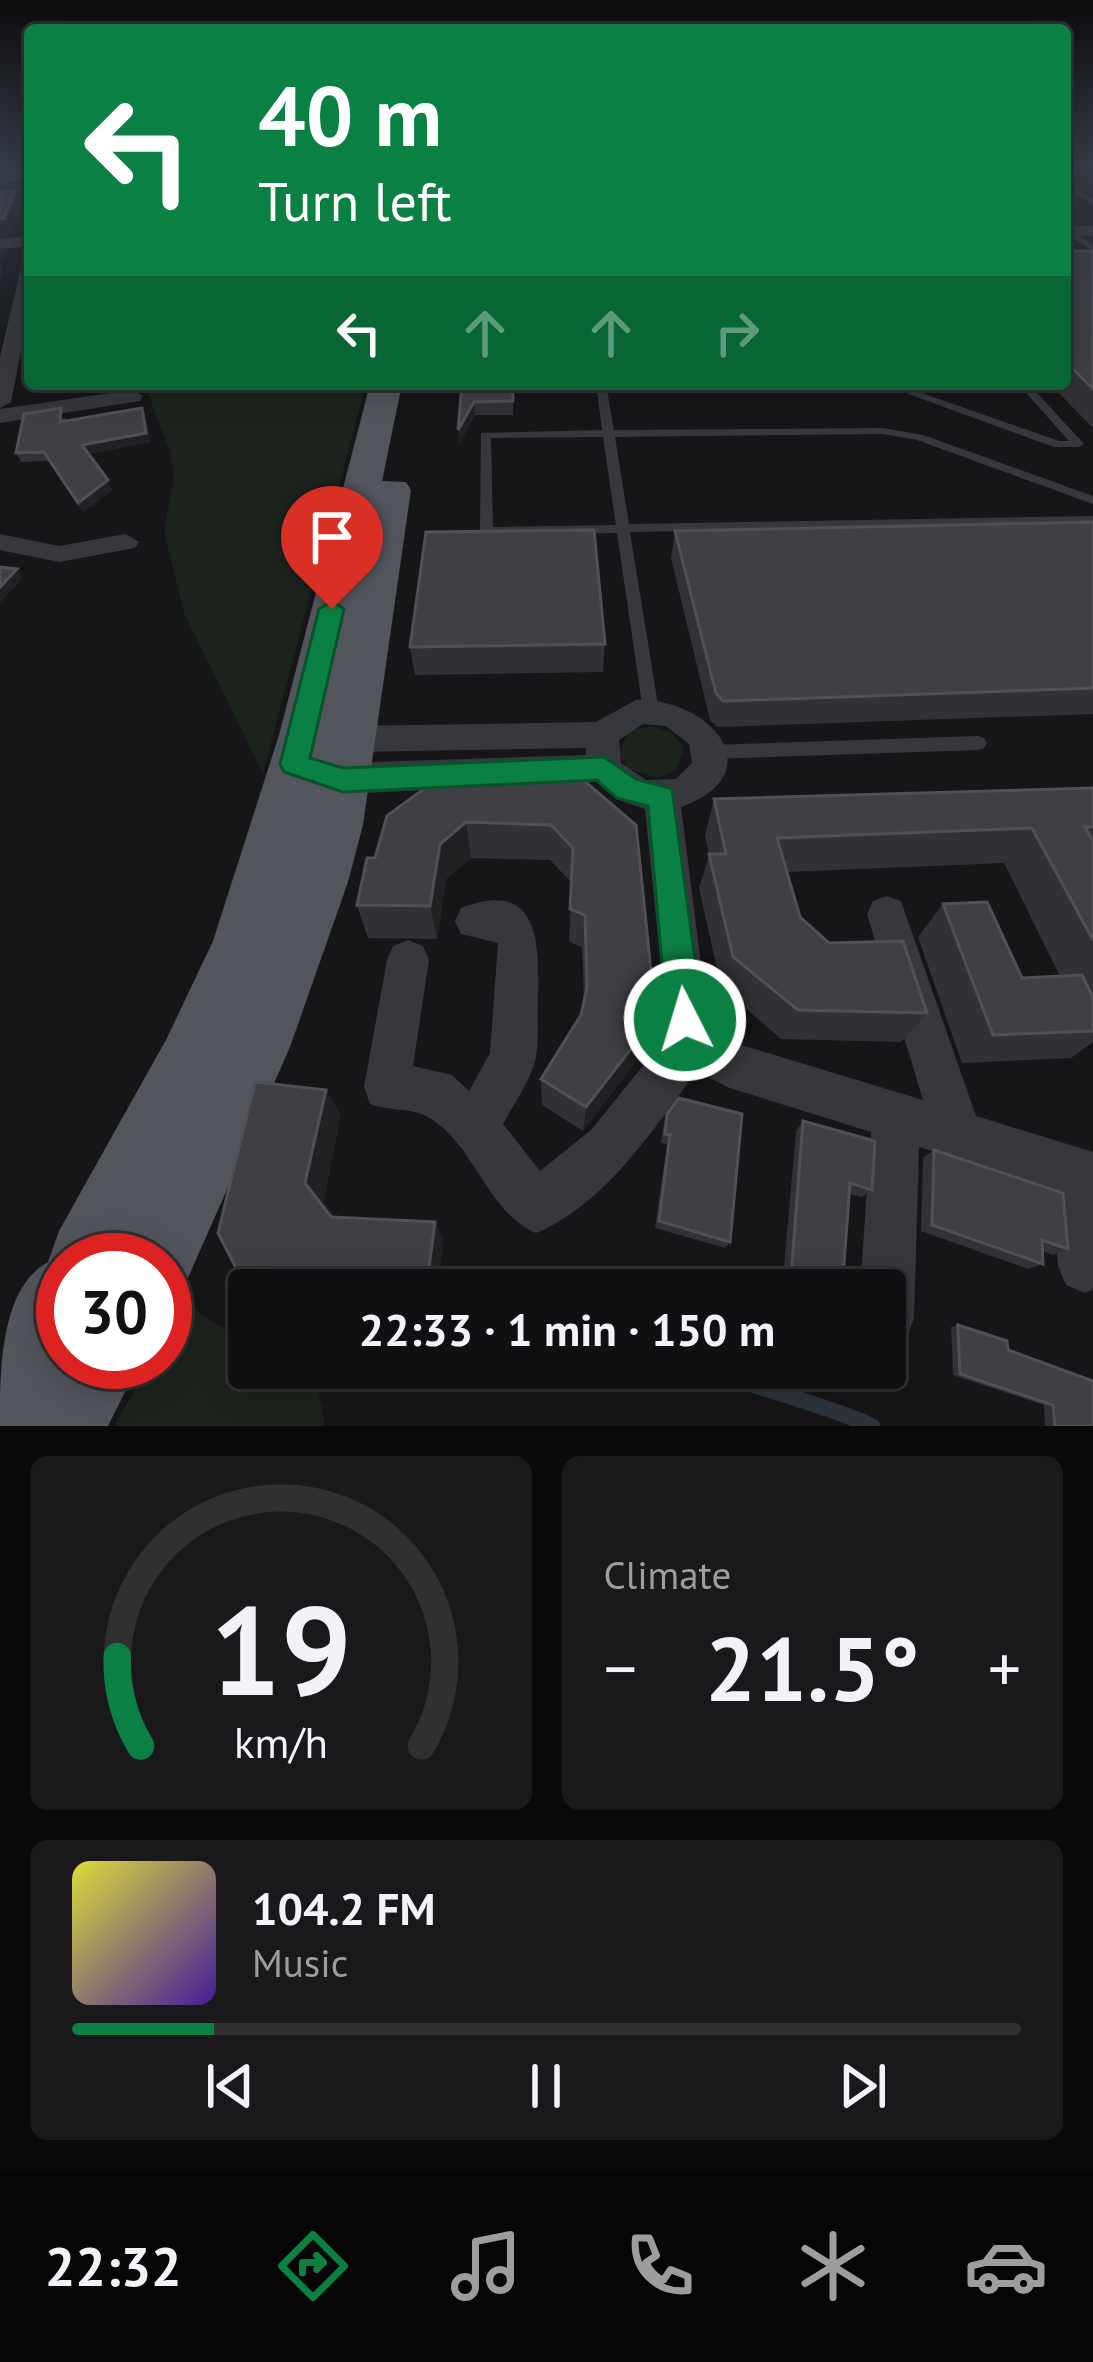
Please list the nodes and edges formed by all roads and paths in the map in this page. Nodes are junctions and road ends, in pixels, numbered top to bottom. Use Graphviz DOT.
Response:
graph roads {
  1 [pos="24,277"];
  2 [pos="11,304"];
  3 [pos="21,352"];
  4 [pos="385,390"];
  5 [pos="414,390"];
  6 [pos="602,390"];
  7 [pos="903,390"];
  8 [pos="1028,390"];
  9 [pos="133,396"];
  10 [pos="0,402"];
  11 [pos="0,416"];
  12 [pos="608,434"];
  13 [pos="1093,500"];
  14 [pos="1093,520"];
  15 [pos="621,529"];
  16 [pos="0,542"];
  17 [pos="126,542"];
  18 [pos="652,711"];
  19 [pos="978,743"];
  20 [pos="603,752"];
  21 [pos="710,752"];
  22 [pos="320,761"];
  23 [pos="662,797"];
  24 [pos="887,914"];
  25 [pos="475,921"];
  26 [pos="408,960"];
  27 [pos="692,1041"];
  28 [pos="896,1116"];
  29 [pos="475,1128"];
  30 [pos="958,1135"];
  31 [pos="1084,1175"];
  32 [pos="102,1233"];
  33 [pos="167,1233"];
  34 [pos="1084,1266"];
  35 [pos="888,1269"];
  36 [pos="36,1338"];
  37 [pos="80,1389"];
  38 [pos="0,1391"];
  39 [pos="57,1426"];
  1 -- 2 [label="street"];
  2 -- 3 [label="street"];
  3 -- 10 [label="street"];
  4 -- 22 [label="main road"];
  5 -- 22 [label="main road"];
  6 -- 12 [label="lane"];
  7 -- 8 [label="lane"];
  9 -- 11 [label="street"];
  12 -- 13 [label="lane"];
  12 -- 15 [label="lane"];
  12 -- 15 [label="lane"];
  14 -- 15 [label="lane"];
  15 -- 18 [label="lane"];
  16 -- 17 [label="street"];
  18 -- 20 [label="street"];
  18 -- 21 [label="street"];
  19 -- 21 [label="lane"];
  20 -- 22 [label="street"];
  20 -- 23 [label="street"];
  21 -- 23 [label="street"];
  22 -- 32 [label="main road"];
  22 -- 33 [label="main road"];
  23 -- 27 [label="street"];
  24 -- 30 [label="street"];
  25 -- 29 [label="street"];
  26 -- 29 [label="street"];
  27 -- 28 [label="street"];
  27 -- 29 [label="street"];
  28 -- 30 [label="street"];
  28 -- 35 [label="street"];
  30 -- 31 [label="street"];
  31 -- 34 [label="street"];
  36 -- 38 [label="main road"];
  37 -- 39 [label="main road"];
}
